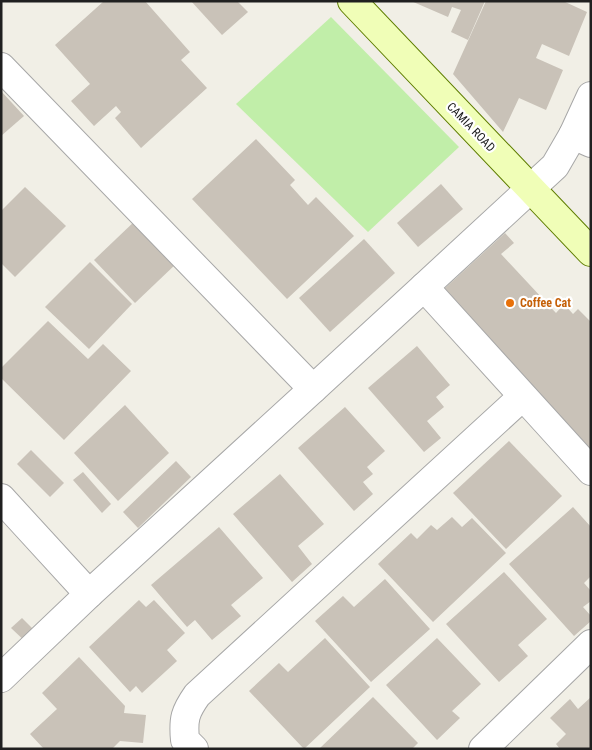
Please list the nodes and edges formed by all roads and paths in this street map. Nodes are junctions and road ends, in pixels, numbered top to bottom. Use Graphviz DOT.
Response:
graph roads {
  1 [pos="352,1"];
  2 [pos="1,67"];
  3 [pos="591,96"];
  4 [pos="582,139"];
  5 [pos="532,190"];
  6 [pos="591,252"];
  7 [pos="424,287"];
  8 [pos="313,390"];
  9 [pos="522,397"];
  10 [pos="591,471"];
  11 [pos="1,498"];
  12 [pos="89,594"];
  13 [pos="591,644"];
  14 [pos="1,678"];
  15 [pos="194,749"];
  16 [pos="483,749"];
  1 -- 5 [label="street, CAMIA ROAD"];
  2 -- 8 [label="street"];
  3 -- 4 [label="street"];
  4 -- 5 [label="street"];
  5 -- 6 [label="street, CAMIA ROAD"];
  5 -- 7 [label="street"];
  7 -- 8 [label="street"];
  7 -- 9 [label="street"];
  8 -- 12 [label="street"];
  9 -- 10 [label="street"];
  9 -- 15 [label="street"];
  11 -- 12 [label="street"];
  12 -- 14 [label="street"];
  13 -- 16 [label="street"];
}
